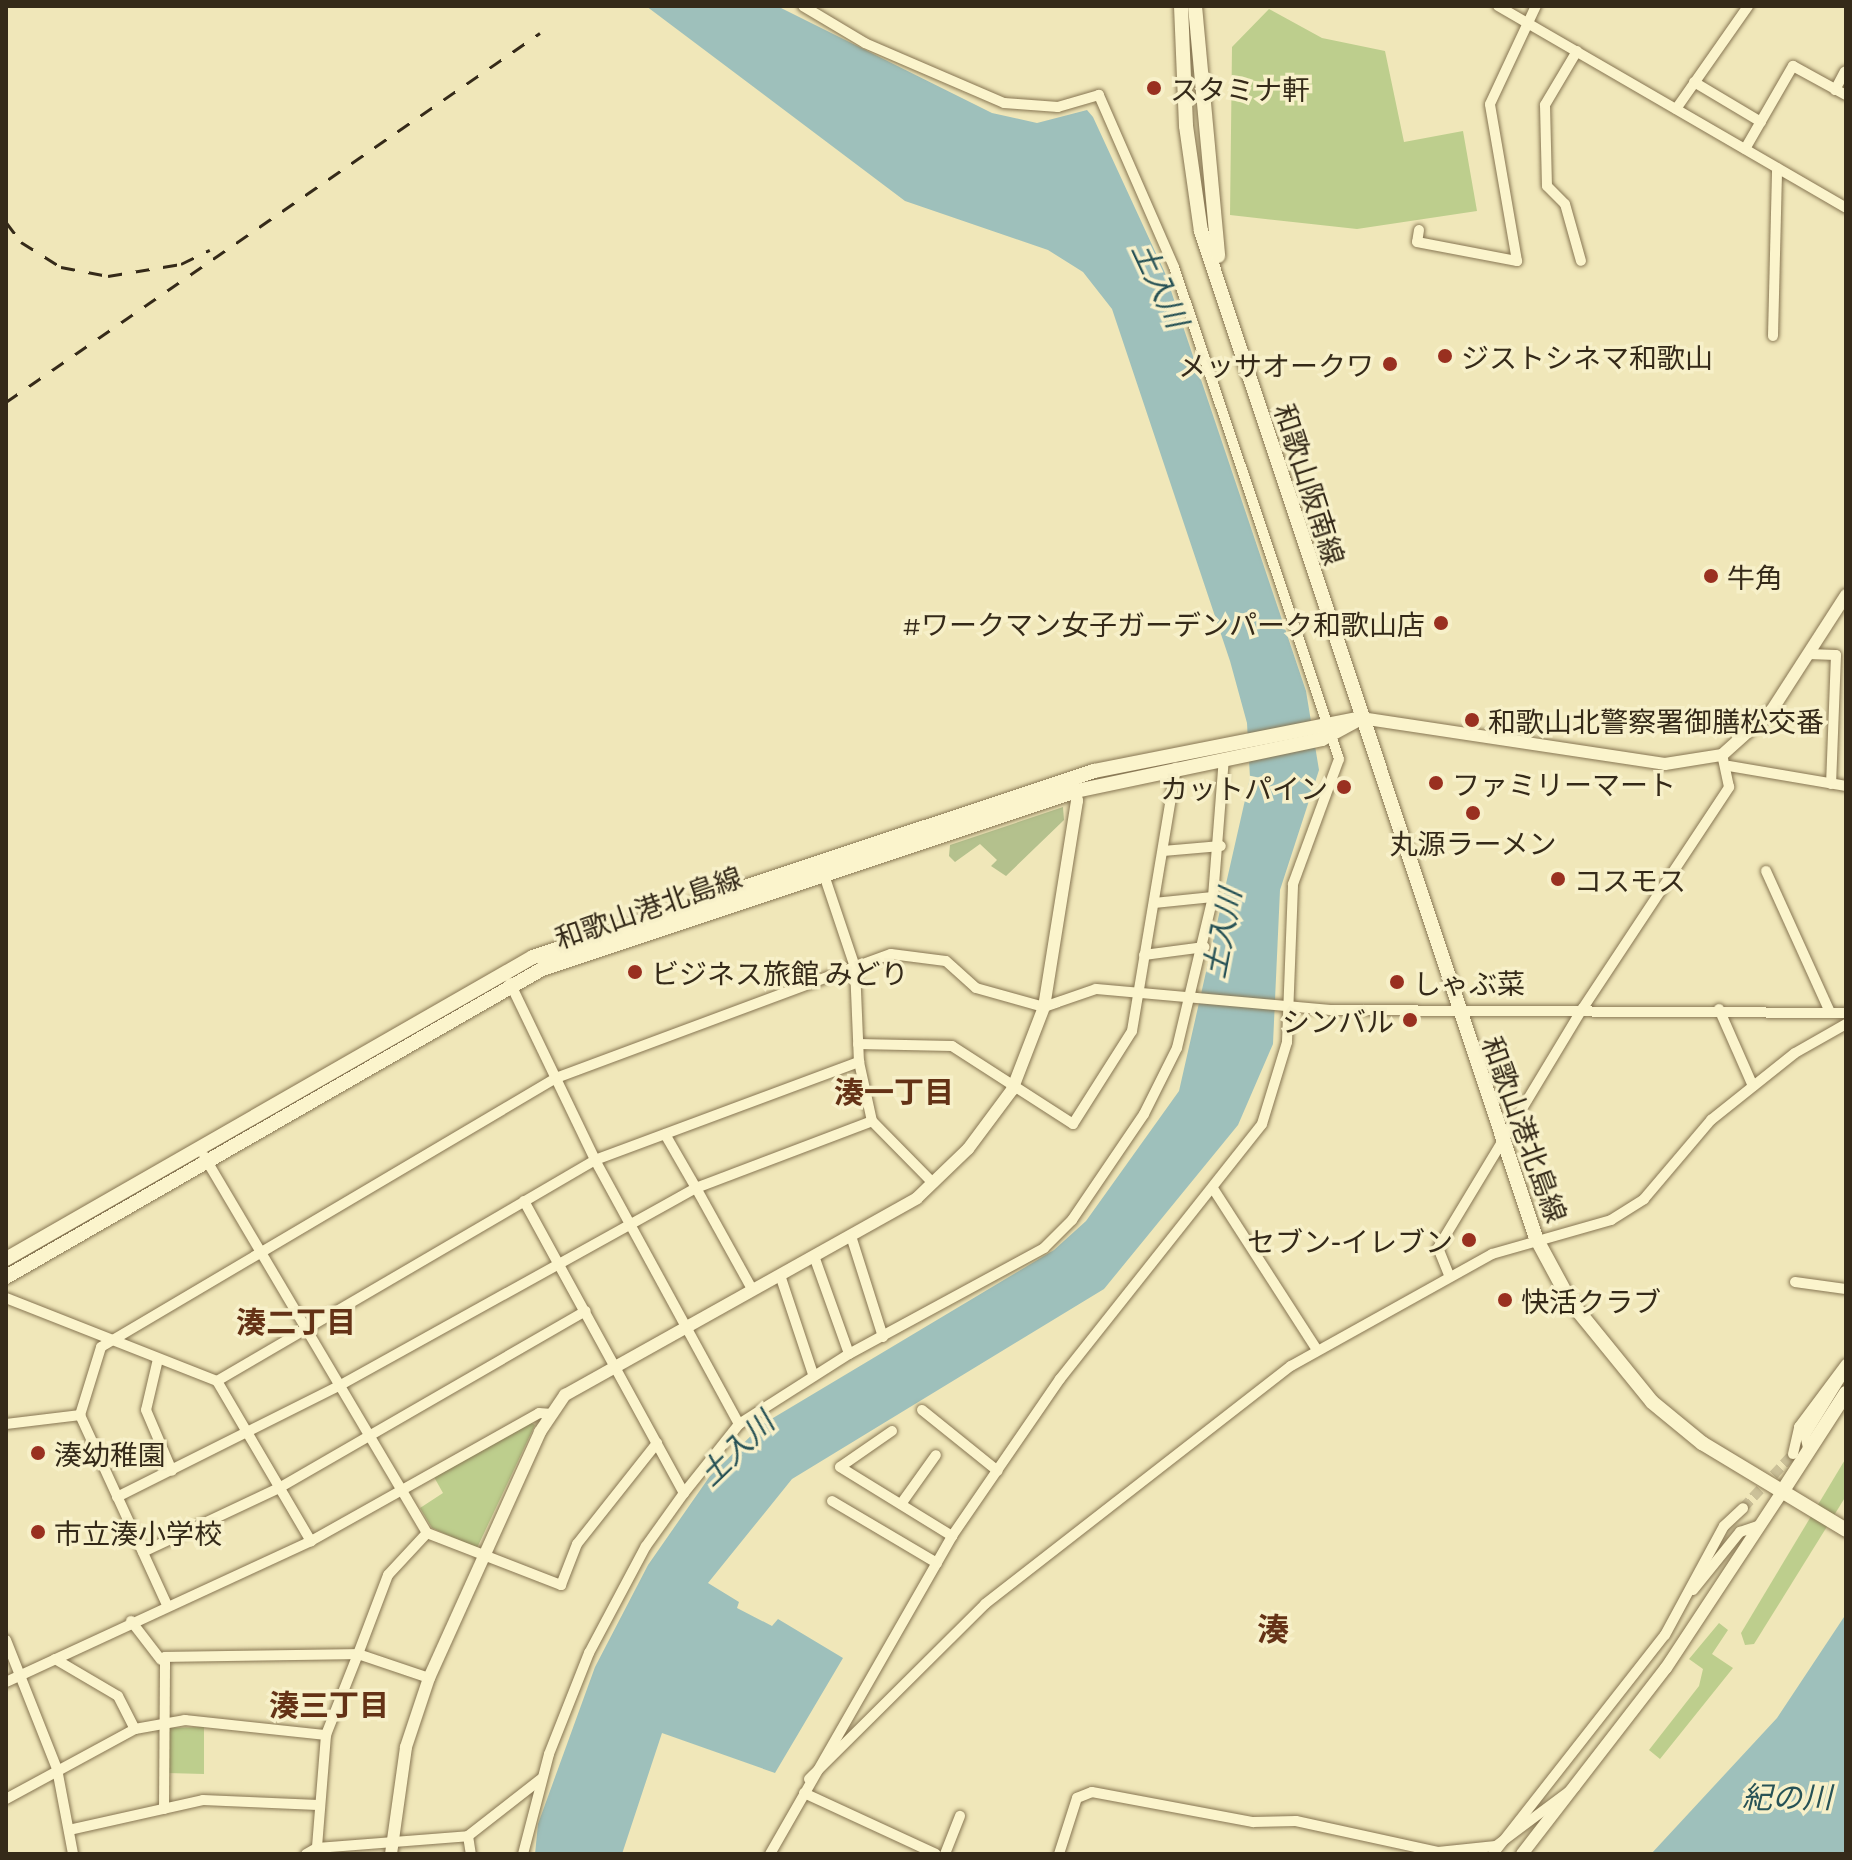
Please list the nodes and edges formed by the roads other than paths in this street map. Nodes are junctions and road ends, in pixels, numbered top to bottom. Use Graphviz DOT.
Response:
graph roads {
  1 [pos="803,6"];
  2 [pos="1181,6"];
  3 [pos="1195,6"];
  4 [pos="1498,6"];
  5 [pos="1536,6"];
  6 [pos="1745,6"];
  7 [pos="1530,25"];
  8 [pos="1577,51"];
  9 [pos="1845,71"];
  10 [pos="1694,82"];
  11 [pos="1835,90"];
  12 [pos="1846,95"];
  13 [pos="1676,109"];
  14 [pos="1761,122"];
  15 [pos="1745,149"];
  16 [pos="1777,168"];
  17 [pos="1846,208"];
  18 [pos="1419,230"];
  19 [pos="1581,261"];
  20 [pos="1218,264"];
  21 [pos="1773,336"];
  22 [pos="1846,595"];
  23 [pos="1808,654"];
  24 [pos="1361,718"];
  25 [pos="1326,730"];
  26 [pos="1224,758"];
  27 [pos="1725,761"];
  28 [pos="1176,768"];
  29 [pos="1073,784"];
  30 [pos="1831,784"];
  31 [pos="1846,786"];
  32 [pos="1221,846"];
  33 [pos="1163,851"];
  34 [pos="819,859"];
  35 [pos="1766,871"];
  36 [pos="824,875"];
  37 [pos="1213,897"];
  38 [pos="1154,903"];
  39 [pos="1204,947"];
  40 [pos="1144,955"];
  41 [pos="855,967"];
  42 [pos="507,977"];
  43 [pos="1137,995"];
  44 [pos="1196,999"];
  45 [pos="1044,1007"];
  46 [pos="1285,1007"];
  47 [pos="1456,1007"];
  48 [pos="1583,1008"];
  49 [pos="1719,1009"];
  50 [pos="1830,1012"];
  51 [pos="1846,1013"];
  52 [pos="1846,1024"];
  53 [pos="858,1044"];
  54 [pos="859,1062"];
  55 [pos="556,1078"];
  56 [pos="1753,1086"];
  57 [pos="1012,1090"];
  58 [pos="872,1121"];
  59 [pos="665,1134"];
  60 [pos="1500,1144"];
  61 [pos="199,1147"];
  62 [pos="595,1160"];
  63 [pos="207,1161"];
  64 [pos="933,1183"];
  65 [pos="696,1188"];
  66 [pos="1214,1190"];
  67 [pos="524,1201"];
  68 [pos="633,1222"];
  69 [pos="851,1236"];
  70 [pos="1536,1238"];
  71 [pos="259,1251"];
  72 [pos="814,1256"];
  73 [pos="6,1259"];
  74 [pos="558,1263"];
  75 [pos="780,1275"];
  76 [pos="1449,1275"];
  77 [pos="6,1277"];
  78 [pos="1795,1282"];
  79 [pos="752,1289"];
  80 [pos="1846,1289"];
  81 [pos="6,1298"];
  82 [pos="585,1311"];
  83 [pos="687,1323"];
  84 [pos="305,1329"];
  85 [pos="883,1337"];
  86 [pos="108,1341"];
  87 [pos="1316,1348"];
  88 [pos="849,1354"];
  89 [pos="158,1359"];
  90 [pos="614,1364"];
  91 [pos="1846,1365"];
  92 [pos="813,1374"];
  93 [pos="217,1381"];
  94 [pos="337,1387"];
  95 [pos="1846,1393"];
  96 [pos="922,1410"];
  97 [pos="552,1414"];
  98 [pos="80,1415"];
  99 [pos="6,1424"];
  100 [pos="739,1424"];
  101 [pos="892,1431"];
  102 [pos="248,1435"];
  103 [pos="368,1437"];
  104 [pos="657,1443"];
  105 [pos="1809,1452"];
  106 [pos="1793,1454"];
  107 [pos="936,1455"];
  108 [pos="172,1471"];
  109 [pos="998,1471"];
  110 [pos="279,1488"];
  111 [pos="401,1488"];
  112 [pos="1782,1492"];
  113 [pos="684,1493"];
  114 [pos="117,1497"];
  115 [pos="832,1501"];
  116 [pos="901,1504"];
  117 [pos="1743,1508"];
  118 [pos="1760,1525"];
  119 [pos="1846,1530"];
  120 [pos="427,1533"];
  121 [pos="952,1536"];
  122 [pos="311,1541"];
  123 [pos="143,1552"];
  124 [pos="484,1553"];
  125 [pos="937,1563"];
  126 [pos="1689,1595"];
  127 [pos="167,1605"];
  128 [pos="131,1621"];
  129 [pos="6,1640"];
  130 [pos="358,1654"];
  131 [pos="55,1659"];
  132 [pos="161,1660"];
  133 [pos="21,1674"];
  134 [pos="429,1678"];
  135 [pos="6,1682"];
  136 [pos="161,1720"];
  137 [pos="135,1729"];
  138 [pos="326,1735"];
  139 [pos="57,1769"];
  140 [pos="541,1779"];
  141 [pos="807,1780"];
  142 [pos="1575,1786"];
  143 [pos="804,1793"];
  144 [pos="6,1799"];
  145 [pos="318,1805"];
  146 [pos="164,1809"];
  147 [pos="960,1816"];
  148 [pos="69,1830"];
  149 [pos="468,1836"];
  150 [pos="317,1848"];
  151 [pos="392,1849"];
  152 [pos="906,1849"];
  153 [pos="1494,1850"];
  154 [pos="73,1854"];
  155 [pos="306,1854"];
  156 [pos="471,1854"];
  157 [pos="523,1854"];
  158 [pos="770,1854"];
  159 [pos="936,1854"];
  160 [pos="945,1854"];
  161 [pos="1059,1854"];
  162 [pos="1522,1854"];
  1 -- 25 [label="street"];
  2 -- 20 [label="main road, 和歌山阪南線"];
  3 -- 20 [label="main road, 和歌山阪南線"];
  4 -- 7 [label="street"];
  5 -- 7 [label="street"];
  6 -- 10 [label="street"];
  7 -- 8 [label="street"];
  7 -- 18 [label="street"];
  8 -- 13 [label="street"];
  8 -- 19 [label="street"];
  9 -- 11 [label="street"];
  10 -- 13 [label="street"];
  10 -- 14 [label="street"];
  11 -- 12 [label="street"];
  11 -- 14 [label="street"];
  13 -- 15 [label="street"];
  14 -- 15 [label="street"];
  15 -- 16 [label="street"];
  16 -- 17 [label="street"];
  16 -- 21 [label="street"];
  20 -- 24 [label="main road, 和歌山阪南線"];
  22 -- 23 [label="street"];
  23 -- 27 [label="street"];
  23 -- 30 [label="street"];
  24 -- 25 [label="main road, 和歌山港北島線"];
  24 -- 27 [label="street"];
  24 -- 47 [label="main road, 和歌山港北島線"];
  25 -- 26 [label="main road, 和歌山港北島線"];
  25 -- 29 [label="main road, 和歌山港北島線"];
  25 -- 46 [label="street"];
  26 -- 28 [label="main road, 和歌山港北島線"];
  26 -- 32 [label="street"];
  27 -- 30 [label="street"];
  27 -- 48 [label="street"];
  28 -- 29 [label="main road, 和歌山港北島線"];
  28 -- 33 [label="street"];
  29 -- 34 [label="main road, 和歌山港北島線"];
  29 -- 36 [label="main road, 和歌山港北島線"];
  29 -- 45 [label="street"];
  30 -- 31 [label="street"];
  32 -- 33 [label="street"];
  32 -- 37 [label="street"];
  33 -- 38 [label="street"];
  34 -- 36 [label="street"];
  34 -- 42 [label="main road, 和歌山港北島線"];
  35 -- 50 [label="street"];
  36 -- 41 [label="street"];
  36 -- 42 [label="main road, 和歌山港北島線"];
  37 -- 38 [label="street"];
  37 -- 39 [label="street"];
  38 -- 40 [label="street"];
  39 -- 40 [label="street"];
  39 -- 44 [label="street"];
  40 -- 43 [label="street"];
  41 -- 45 [label="street"];
  41 -- 53 [label="street"];
  41 -- 55 [label="street"];
  42 -- 55 [label="street"];
  42 -- 61 [label="main road, 和歌山港北島線"];
  42 -- 63 [label="main road, 和歌山港北島線"];
  43 -- 44 [label="street"];
  43 -- 45 [label="street"];
  43 -- 57 [label="street"];
  44 -- 46 [label="street"];
  44 -- 85 [label="street"];
  45 -- 57 [label="street"];
  46 -- 47 [label="street"];
  46 -- 66 [label="street"];
  47 -- 48 [label="street"];
  47 -- 60 [label="main road, 和歌山港北島線"];
  48 -- 49 [label="street"];
  48 -- 60 [label="street"];
  49 -- 50 [label="street"];
  49 -- 56 [label="street"];
  50 -- 51 [label="street"];
  52 -- 56 [label="street"];
  53 -- 54 [label="street"];
  53 -- 57 [label="street"];
  54 -- 58 [label="street"];
  54 -- 59 [label="street"];
  55 -- 62 [label="street"];
  55 -- 71 [label="street"];
  56 -- 70 [label="street"];
  57 -- 64 [label="street"];
  58 -- 64 [label="street"];
  58 -- 65 [label="street"];
  59 -- 62 [label="street"];
  59 -- 65 [label="street"];
  60 -- 70 [label="main road, 和歌山港北島線"];
  60 -- 76 [label="street"];
  61 -- 63 [label="street"];
  61 -- 73 [label="main road, 和歌山港北島線"];
  62 -- 67 [label="street"];
  62 -- 68 [label="street"];
  63 -- 71 [label="street"];
  63 -- 77 [label="main road, 和歌山港北島線"];
  64 -- 69 [label="street"];
  65 -- 68 [label="street"];
  65 -- 79 [label="street"];
  66 -- 87 [label="street"];
  66 -- 109 [label="street"];
  67 -- 74 [label="street"];
  67 -- 84 [label="street"];
  68 -- 74 [label="street"];
  68 -- 83 [label="street"];
  69 -- 72 [label="street"];
  69 -- 85 [label="street"];
  70 -- 76 [label="street"];
  70 -- 112 [label="main road, 和歌山港北島線"];
  71 -- 84 [label="street"];
  71 -- 86 [label="street"];
  72 -- 75 [label="street"];
  72 -- 88 [label="street"];
  74 -- 82 [label="street"];
  74 -- 94 [label="street"];
  75 -- 79 [label="street"];
  75 -- 92 [label="street"];
  76 -- 87 [label="street"];
  78 -- 80 [label="street"];
  79 -- 83 [label="street"];
  81 -- 86 [label="street"];
  82 -- 90 [label="street"];
  82 -- 103 [label="street"];
  83 -- 90 [label="street"];
  83 -- 100 [label="street"];
  84 -- 93 [label="street"];
  84 -- 94 [label="street"];
  85 -- 88 [label="street"];
  86 -- 89 [label="street"];
  86 -- 98 [label="street"];
  87 -- 141 [label="street"];
  88 -- 92 [label="street"];
  89 -- 93 [label="street"];
  89 -- 108 [label="street"];
  90 -- 97 [label="street"];
  90 -- 104 [label="street"];
  91 -- 105 [label="street"];
  91 -- 106 [label="street"];
  92 -- 100 [label="street"];
  93 -- 102 [label="street"];
  94 -- 102 [label="street"];
  94 -- 103 [label="street"];
  95 -- 105 [label="main road"];
  96 -- 109 [label="street"];
  97 -- 111 [label="street"];
  97 -- 124 [label="street"];
  98 -- 99 [label="street"];
  98 -- 114 [label="street"];
  100 -- 113 [label="street"];
  101 -- 116 [label="street"];
  102 -- 108 [label="street"];
  102 -- 110 [label="street"];
  103 -- 110 [label="street"];
  103 -- 111 [label="street"];
  104 -- 113 [label="street"];
  104 -- 124 [label="street"];
  105 -- 112 [label="main road"];
  107 -- 116 [label="street"];
  108 -- 114 [label="street"];
  109 -- 121 [label="street"];
  110 -- 122 [label="street"];
  110 -- 123 [label="street"];
  111 -- 120 [label="street"];
  111 -- 122 [label="street"];
  112 -- 118 [label="street"];
  112 -- 119 [label="main road"];
  113 -- 140 [label="street"];
  114 -- 123 [label="street"];
  115 -- 125 [label="street"];
  116 -- 121 [label="street"];
  117 -- 126 [label="street"];
  118 -- 126 [label="street"];
  118 -- 142 [label="street"];
  120 -- 124 [label="street"];
  120 -- 130 [label="street"];
  121 -- 125 [label="street"];
  122 -- 127 [label="street"];
  123 -- 127 [label="street"];
  124 -- 134 [label="street"];
  125 -- 141 [label="street"];
  126 -- 153 [label="street"];
  127 -- 128 [label="street"];
  128 -- 131 [label="street"];
  128 -- 132 [label="street"];
  129 -- 133 [label="street"];
  130 -- 132 [label="street"];
  130 -- 134 [label="street"];
  130 -- 138 [label="street"];
  131 -- 133 [label="street"];
  131 -- 137 [label="street"];
  132 -- 136 [label="street"];
  133 -- 135 [label="street"];
  133 -- 139 [label="street"];
  134 -- 151 [label="street"];
  136 -- 137 [label="street"];
  136 -- 138 [label="street"];
  136 -- 146 [label="street"];
  137 -- 139 [label="street"];
  138 -- 145 [label="street"];
  139 -- 144 [label="street"];
  139 -- 148 [label="street"];
  140 -- 149 [label="street"];
  140 -- 157 [label="street"];
  141 -- 143 [label="street"];
  142 -- 153 [label="street"];
  142 -- 162 [label="street"];
  143 -- 152 [label="street"];
  143 -- 158 [label="street"];
  145 -- 146 [label="street"];
  145 -- 150 [label="street"];
  146 -- 148 [label="street"];
  147 -- 160 [label="street"];
  148 -- 154 [label="street"];
  149 -- 151 [label="street"];
  149 -- 156 [label="street"];
  150 -- 151 [label="street"];
  150 -- 155 [label="street"];
  152 -- 159 [label="street"];
  153 -- 161 [label="street"];
}
